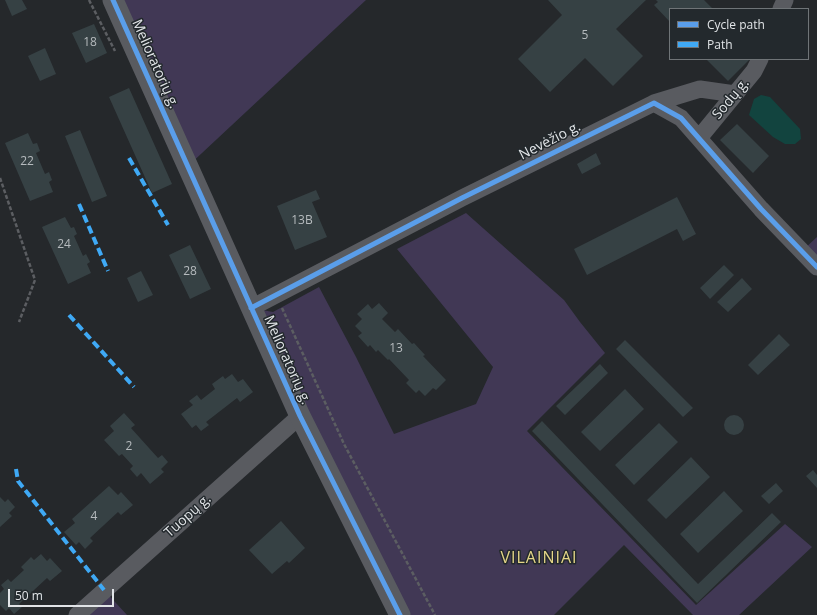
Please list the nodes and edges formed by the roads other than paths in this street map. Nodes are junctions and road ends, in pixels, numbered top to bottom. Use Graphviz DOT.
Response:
graph roads {
  1 [pos="113,0"];
  2 [pos="760,60"];
  3 [pos="736,94"];
  4 [pos="654,103"];
  5 [pos="699,138"];
  6 [pos="817,267"];
  7 [pos="251,308"];
  8 [pos="300,416"];
  9 [pos="77,615"];
  10 [pos="400,615"];
  1 -- 7 [label="street, Melioratorių g."];
  2 -- 3 [label="street, Sodų g."];
  3 -- 4 [label="street, Nevėžio g."];
  3 -- 5 [label="street, Sodų g."];
  4 -- 5 [label="street"];
  4 -- 7 [label="street, Nevėžio g."];
  5 -- 6 [label="street"];
  7 -- 8 [label="street, Melioratorių g."];
  8 -- 9 [label="street, Tuopų g."];
  8 -- 10 [label="street, Melioratorių g."];
}
